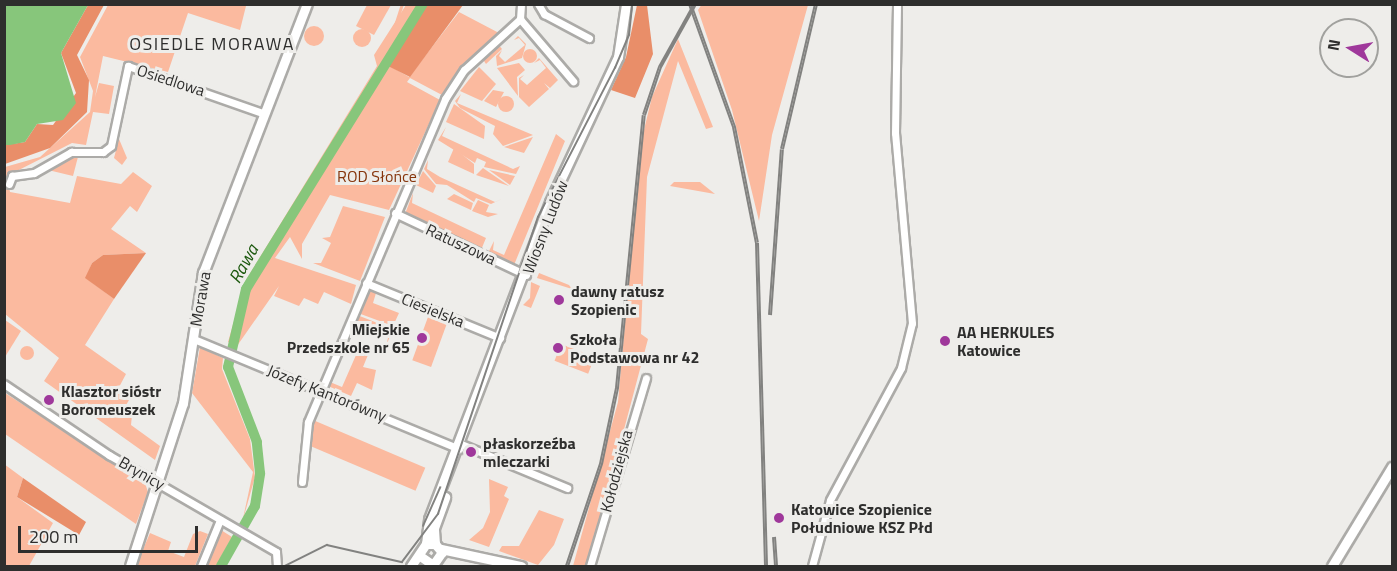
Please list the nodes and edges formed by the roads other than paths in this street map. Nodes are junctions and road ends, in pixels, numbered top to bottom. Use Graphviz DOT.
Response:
graph roads {
  1 [pos="307,4"];
  2 [pos="521,4"];
  3 [pos="538,4"];
  4 [pos="626,4"];
  5 [pos="897,4"];
  6 [pos="520,19"];
  7 [pos="589,38"];
  8 [pos="573,81"];
  9 [pos="265,114"];
  10 [pos="9,184"];
  11 [pos="395,213"];
  12 [pos="526,275"];
  13 [pos="366,283"];
  14 [pos="500,338"];
  15 [pos="194,339"];
  16 [pos="646,378"];
  17 [pos="4,384"];
  18 [pos="321,390"];
  19 [pos="460,447"];
  20 [pos="1392,467"];
  21 [pos="302,482"];
  22 [pos="158,483"];
  23 [pos="567,488"];
  24 [pos="220,520"];
  25 [pos="436,549"];
  26 [pos="422,562"];
  27 [pos="279,563"];
  28 [pos="130,567"];
  29 [pos="201,567"];
  30 [pos="411,567"];
  31 [pos="521,567"];
  32 [pos="590,567"];
  33 [pos="812,567"];
  34 [pos="1332,567"];
  1 -- 9 [label="street, Morawa"];
  2 -- 6 [label="street"];
  3 -- 7 [label="street"];
  4 -- 12 [label="street, Wiosny Ludów"];
  5 -- 33 [label="street"];
  6 -- 8 [label="street"];
  6 -- 11 [label="street"];
  9 -- 10 [label="street, Osiedlowa"];
  9 -- 15 [label="street, Morawa"];
  11 -- 12 [label="street, Ratuszowa"];
  11 -- 13 [label="street"];
  12 -- 14 [label="street, Wiosny Ludów"];
  13 -- 14 [label="street, Ciesielska"];
  13 -- 18 [label="street"];
  14 -- 19 [label="street, Wiosny Ludów"];
  15 -- 18 [label="street, Józefy Kantorówny"];
  15 -- 22 [label="street, Morawa"];
  16 -- 32 [label="street, Kołodziejska"];
  17 -- 22 [label="street, Brynicy"];
  18 -- 19 [label="street, Józefy Kantorówny"];
  18 -- 21 [label="street"];
  19 -- 23 [label="street, Józefy Kantorówny"];
  19 -- 25 [label="street, Wiosny Ludów"];
  20 -- 34 [label="street"];
  22 -- 24 [label="street, Brynicy"];
  22 -- 28 [label="street, Morawa"];
  24 -- 27 [label="street, Brynicy"];
  24 -- 29 [label="street"];
  25 -- 26 [label="street, Wiosny Ludów"];
  25 -- 26 [label="street"];
  25 -- 31 [label="street"];
  26 -- 30 [label="street, Wiosny Ludów"];
}
